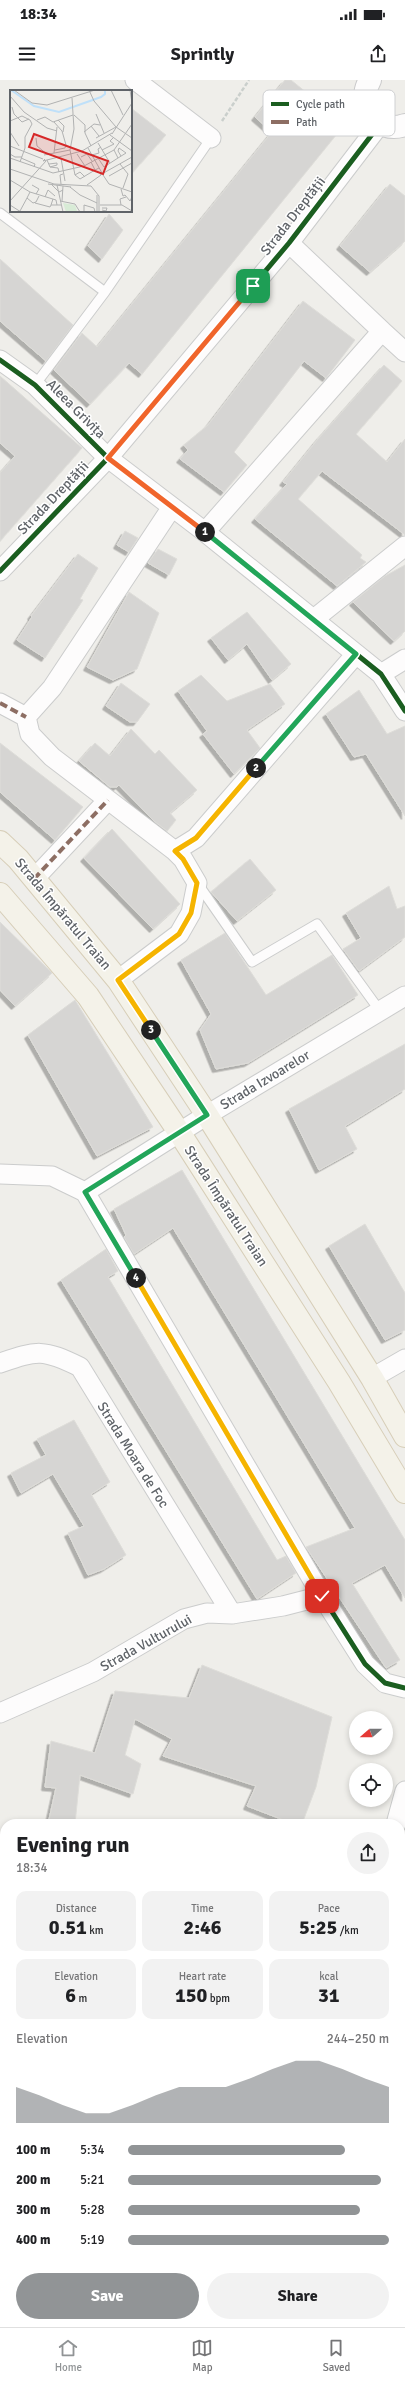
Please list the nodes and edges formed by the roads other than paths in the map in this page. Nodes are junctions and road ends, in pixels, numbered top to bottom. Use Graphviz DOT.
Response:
graph roads {
  1 [pos="136,80"];
  2 [pos="349,80"];
  3 [pos="367,89"];
  4 [pos="388,136"];
  5 [pos="211,138"];
  6 [pos="0,213"];
  7 [pos="289,243"];
  8 [pos="105,292"];
  9 [pos="382,331"];
  10 [pos="405,352"];
  11 [pos="0,360"];
  12 [pos="35,385"];
  13 [pos="108,458"];
  14 [pos="172,507"];
  15 [pos="205,532"];
  16 [pos="405,546"];
  17 [pos="2,565"];
  18 [pos="314,619"];
  19 [pos="356,654"];
  20 [pos="405,659"];
  21 [pos="381,674"];
  22 [pos="0,703"];
  23 [pos="405,711"];
  24 [pos="26,717"];
  25 [pos="108,800"];
  26 [pos="0,842"];
  27 [pos="175,851"];
  28 [pos="34,879"];
  29 [pos="197,883"];
  30 [pos="0,894"];
  31 [pos="118,980"];
  32 [pos="405,996"];
  33 [pos="380,1011"];
  34 [pos="207,1115"];
  35 [pos="179,1132"];
  36 [pos="0,1174"];
  37 [pos="85,1192"];
  38 [pos="405,1359"];
  39 [pos="0,1363"];
  40 [pos="372,1378"];
  41 [pos="405,1436"];
  42 [pos="405,1492"];
  43 [pos="322,1596"];
  44 [pos="232,1614"];
  45 [pos="405,1688"];
  46 [pos="0,1713"];
  47 [pos="405,1791"];
  48 [pos="397,1819"];
  1 -- 5 [label="street"];
  2 -- 3 [label="main road"];
  4 -- 7 [label="street, Strada Dreptății"];
  5 -- 8 [label="lane"];
  6 -- 8 [label="lane"];
  7 -- 9 [label="street"];
  7 -- 13 [label="street, Strada Dreptății"];
  8 -- 12 [label="lane"];
  9 -- 10 [label="street"];
  9 -- 15 [label="street"];
  11 -- 12 [label="street, Aleea Grivița"];
  12 -- 13 [label="street, Aleea Grivița"];
  13 -- 14 [label="street, Aleea Grivița"];
  13 -- 17 [label="street, Strada Dreptății"];
  14 -- 15 [label="street, Aleea Grivița"];
  14 -- 24 [label="street"];
  15 -- 18 [label="street, Aleea Grivița"];
  16 -- 18 [label="street"];
  18 -- 19 [label="street, Aleea Grivița"];
  19 -- 21 [label="street, Aleea Grivița"];
  19 -- 27 [label="street"];
  20 -- 21 [label="street"];
  21 -- 23 [label="street, Aleea Grivița"];
  22 -- 24 [label="street"];
  24 -- 25 [label="street"];
  25 -- 27 [label="street"];
  25 -- 28 [label="street"];
  26 -- 28 [label="main road, Strada Împăratul Traian"];
  27 -- 29 [label="street"];
  28 -- 31 [label="main road, Strada Împăratul Traian"];
  29 -- 31 [label="street"];
  29 -- 33 [label="lane"];
  30 -- 35 [label="main road, Strada Împăratul Traian"];
  31 -- 34 [label="main road, Strada Împăratul Traian"];
  32 -- 33 [label="street, Strada Izvoarelor"];
  33 -- 34 [label="street, Strada Izvoarelor"];
  34 -- 35 [label="street, Strada Izvoarelor"];
  34 -- 40 [label="main road, Strada Împăratul Traian"];
  35 -- 37 [label="street, Strada Izvoarelor"];
  35 -- 42 [label="main road, Strada Împăratul Traian"];
  36 -- 37 [label="street"];
  37 -- 43 [label="street"];
  38 -- 40 [label="street"];
  39 -- 44 [label="street, Strada Moara de Foc"];
  40 -- 41 [label="main road, Strada Împăratul Traian"];
  43 -- 44 [label="street, Strada Vulturului"];
  43 -- 45 [label="street"];
  44 -- 46 [label="street, Strada Vulturului"];
  47 -- 48 [label="street"];
}
